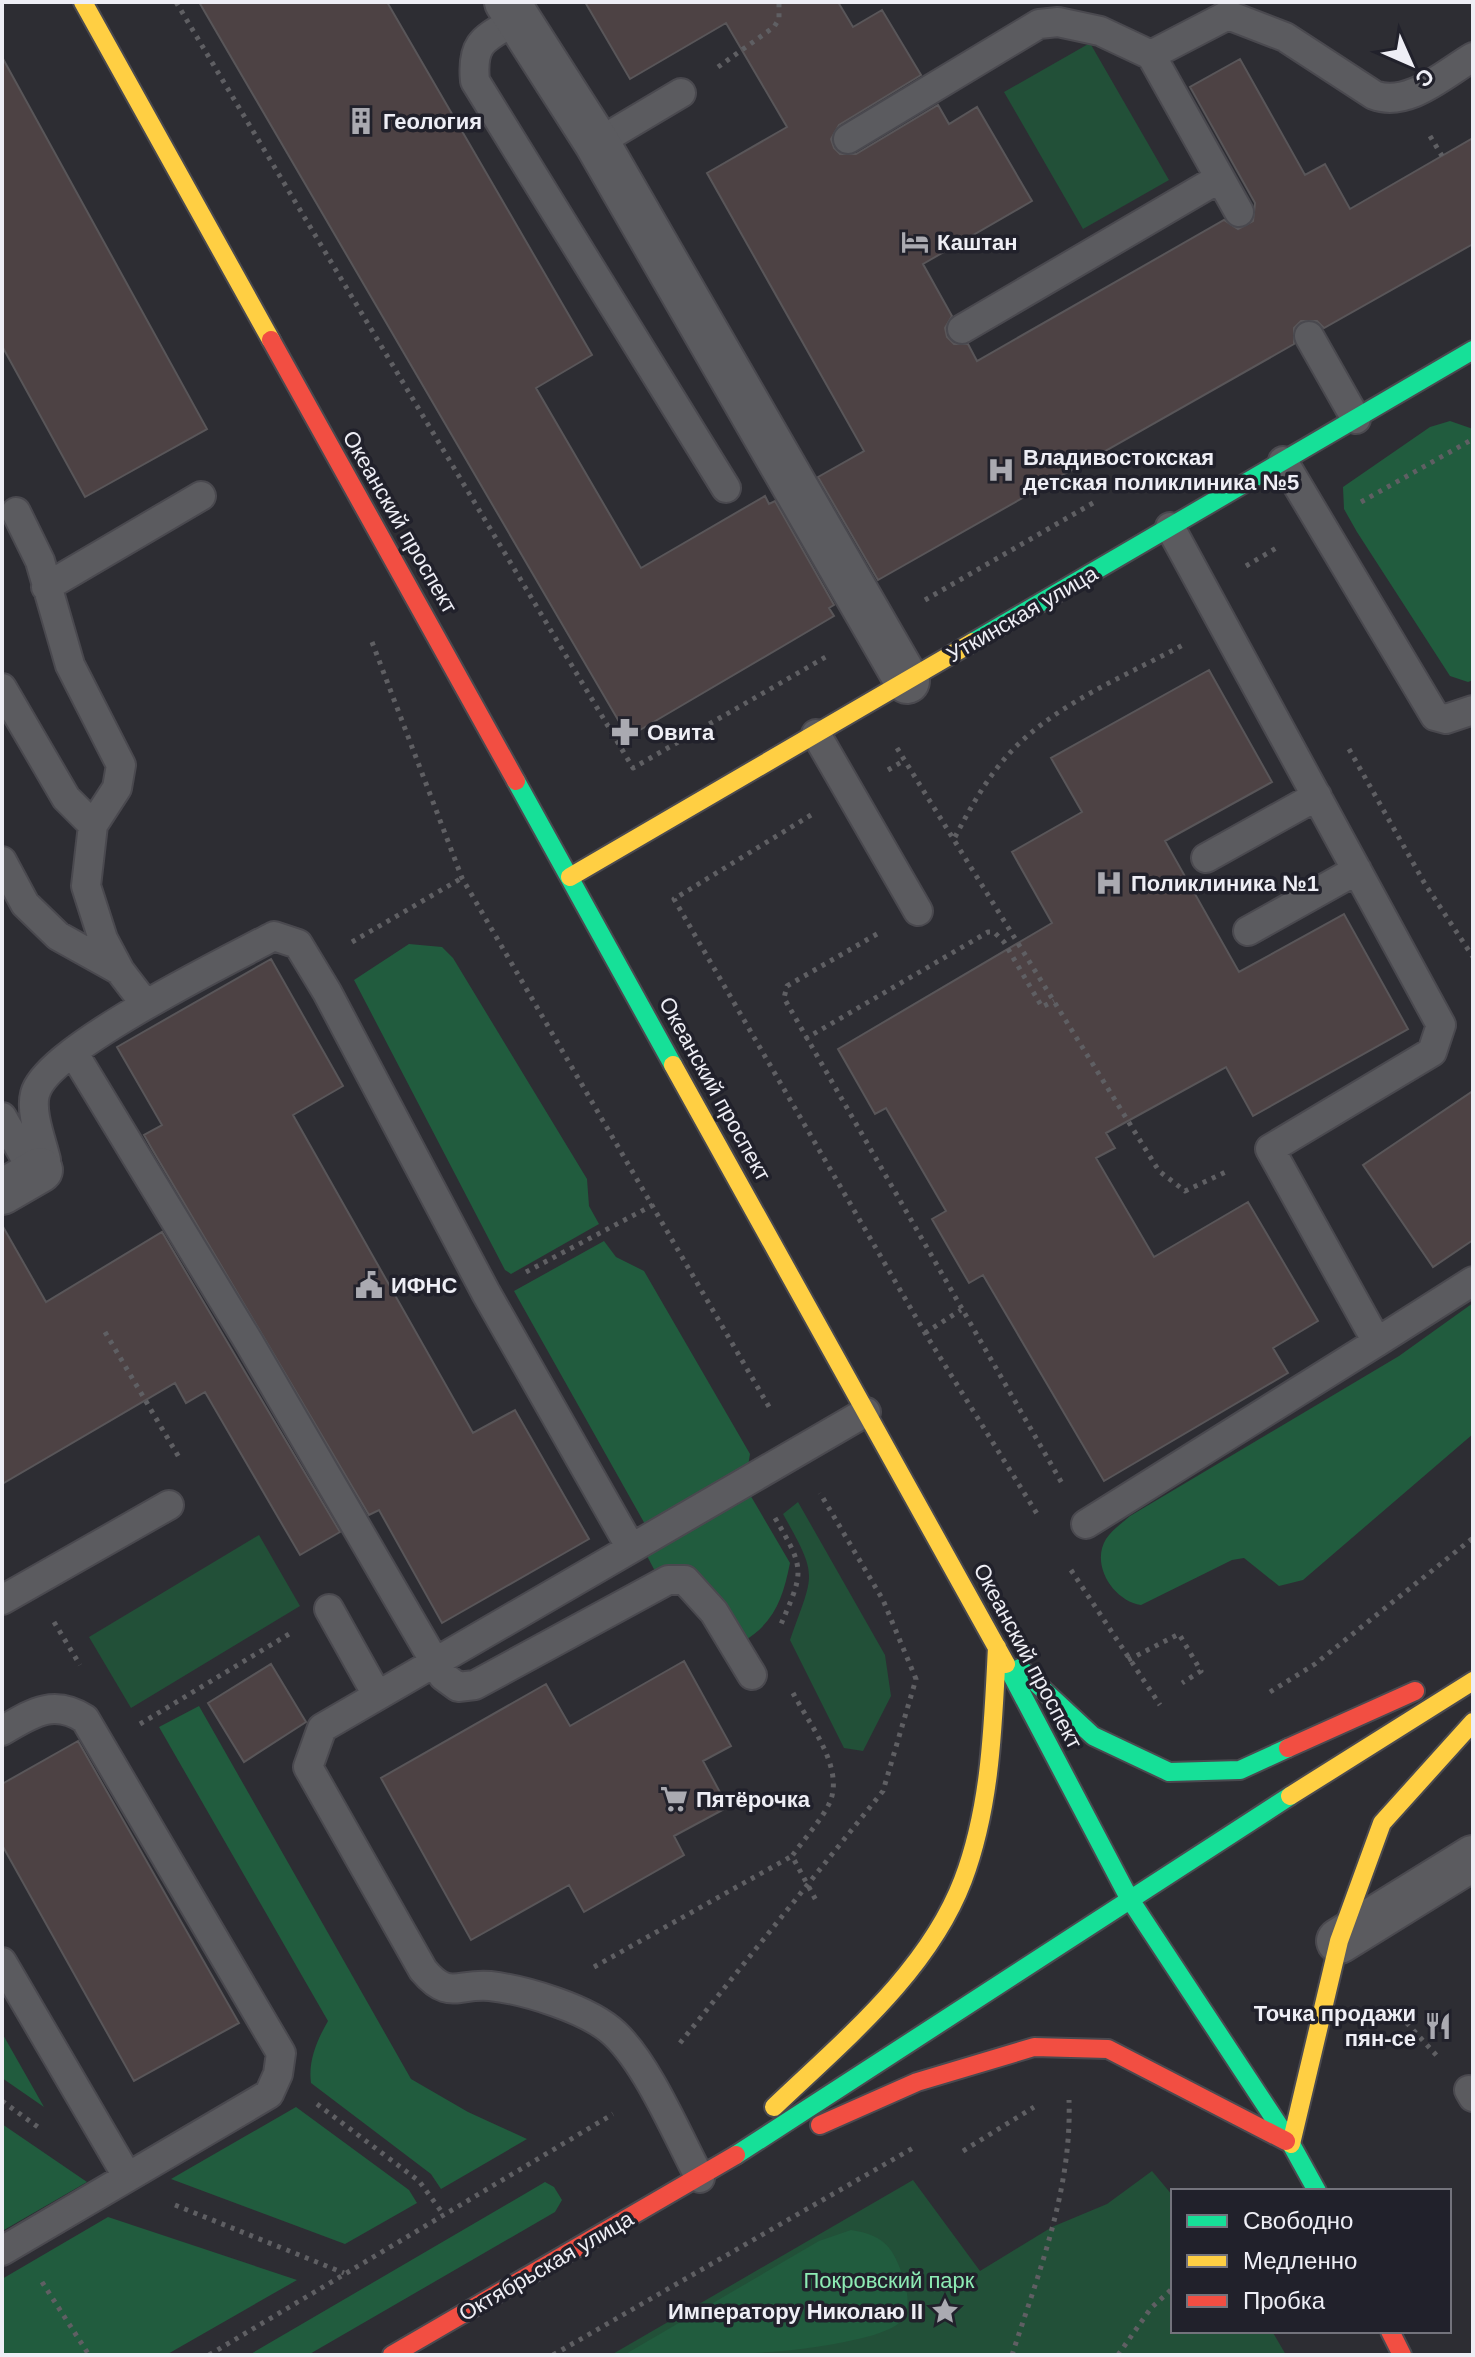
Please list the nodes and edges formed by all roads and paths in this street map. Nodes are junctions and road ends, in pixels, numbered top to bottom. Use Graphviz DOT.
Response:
graph roads {
  1 [pos="83,2"];
  2 [pos="176,2"];
  3 [pos="779,2"];
  4 [pos="1243,10"];
  5 [pos="512,11"];
  6 [pos="1151,55"];
  7 [pos="1473,57"];
  8 [pos="681,93"];
  9 [pos="848,139"];
  10 [pos="597,143"];
  11 [pos="1220,178"];
  12 [pos="1239,212"];
  13 [pos="962,329"];
  14 [pos="1309,336"];
  15 [pos="1473,350"];
  16 [pos="1356,419"];
  17 [pos="1473,439"];
  18 [pos="1283,461"];
  19 [pos="1406,479"];
  20 [pos="726,488"];
  21 [pos="201,496"];
  22 [pos="16,512"];
  23 [pos="1170,527"];
  24 [pos="1277,548"];
  25 [pos="982,567"];
  26 [pos="1253,579"];
  27 [pos="46,587"];
  28 [pos="1224,623"];
  29 [pos="875,629"];
  30 [pos="371,640"];
  31 [pos="907,681"];
  32 [pos="2,688"];
  33 [pos="868,704"];
  34 [pos="1473,710"];
  35 [pos="816,734"];
  36 [pos="1347,745"];
  37 [pos="849,791"];
  38 [pos="1317,796"];
  39 [pos="93,825"];
  40 [pos="954,838"];
  41 [pos="1206,858"];
  42 [pos="2,861"];
  43 [pos="1357,870"];
  44 [pos="570,877"];
  45 [pos="462,878"];
  46 [pos="918,911"];
  47 [pos="1248,931"];
  48 [pos="340,949"];
  49 [pos="1473,957"];
  50 [pos="120,971"];
  51 [pos="1054,1001"];
  52 [pos="146,1005"];
  53 [pos="805,1039"];
  54 [pos="73,1052"];
  55 [pos="2,1117"];
  56 [pos="1270,1149"];
  57 [pos="25,1178"];
  58 [pos="653,1205"];
  59 [pos="1473,1281"];
  60 [pos="486,1293"];
  61 [pos="961,1310"];
  62 [pos="105,1332"];
  63 [pos="925,1333"];
  64 [pos="1377,1342"];
  65 [pos="866,1412"];
  66 [pos="796,1452"];
  67 [pos="751,1478"];
  68 [pos="169,1505"];
  69 [pos="1086,1524"];
  70 [pos="1046,1529"];
  71 [pos="1473,1538"];
  72 [pos="631,1548"];
  73 [pos="1071,1568"];
  74 [pos="2,1600"];
  75 [pos="329,1609"];
  76 [pos="778,1631"];
  77 [pos="997,1647"];
  78 [pos="1128,1660"];
  79 [pos="433,1663"];
  80 [pos="1473,1665"];
  81 [pos="752,1675"];
  82 [pos="786,1679"];
  83 [pos="1473,1681"];
  84 [pos="1182,1683"];
  85 [pos="199,1689"];
  86 [pos="377,1695"];
  87 [pos="1263,1697"];
  88 [pos="1163,1711"];
  89 [pos="1473,1722"];
  90 [pos="2,1731"];
  91 [pos="792,1856"];
  92 [pos="1473,1858"];
  93 [pos="807,1883"];
  94 [pos="1129,1898"];
  95 [pos="818,1904"];
  96 [pos="1339,1941"];
  97 [pos="614,1956"];
  98 [pos="2,1962"];
  99 [pos="1393,2008"];
  100 [pos="278,2074"];
  101 [pos="648,2083"];
  102 [pos="1471,2094"];
  103 [pos="1069,2097"];
  104 [pos="1037,2105"];
  105 [pos="921,2143"];
  106 [pos="1291,2144"];
  107 [pos="963,2151"];
  108 [pos="700,2178"];
  109 [pos="122,2179"];
  110 [pos="1316,2189"];
  111 [pos="444,2215"];
  112 [pos="2,2251"];
  113 [pos="345,2273"];
  114 [pos="38,2276"];
  115 [pos="1171,2290"];
  116 [pos="1391,2333"];
  117 [pos="89,2355"];
  118 [pos="209,2355"];
  119 [pos="392,2355"];
  120 [pos="553,2355"];
  121 [pos="1012,2355"];
  122 [pos="1118,2355"];
  123 [pos="1402,2355"];
  1 -- 44 [label="main road, Океанский проспект"];
  2 -- 29 [label="path"];
  3 -- 8 [label="path"];
  4 -- 6 [label="lane"];
  4 -- 7 [label="lane"];
  5 -- 10 [label="street"];
  5 -- 20 [label="lane"];
  6 -- 9 [label="lane"];
  6 -- 11 [label="lane"];
  8 -- 10 [label="lane"];
  10 -- 29 [label="street"];
  11 -- 12 [label="lane"];
  11 -- 13 [label="lane"];
  14 -- 16 [label="lane"];
  15 -- 16 [label="main road, Уткинская улица"];
  16 -- 18 [label="main road, Уткинская улица"];
  17 -- 19 [label="path"];
  18 -- 23 [label="main road, Уткинская улица"];
  18 -- 34 [label="lane"];
  21 -- 27 [label="lane"];
  22 -- 27 [label="lane"];
  23 -- 28 [label="lane"];
  23 -- 31 [label="main road, Уткинская улица"];
  24 -- 26 [label="path"];
  25 -- 29 [label="path"];
  27 -- 39 [label="lane"];
  28 -- 38 [label="lane"];
  28 -- 40 [label="path"];
  29 -- 31 [label="street"];
  30 -- 45 [label="path"];
  31 -- 33 [label="main road, Уткинская улица"];
  32 -- 39 [label="lane"];
  33 -- 35 [label="main road, Уткинская улица"];
  33 -- 40 [label="path"];
  35 -- 37 [label="lane"];
  35 -- 44 [label="main road, Уткинская улица"];
  36 -- 49 [label="path"];
  37 -- 46 [label="lane"];
  37 -- 63 [label="path"];
  38 -- 41 [label="lane"];
  38 -- 43 [label="lane"];
  39 -- 50 [label="lane"];
  40 -- 51 [label="path"];
  42 -- 50 [label="lane"];
  43 -- 47 [label="lane"];
  43 -- 56 [label="lane"];
  44 -- 65 [label="main road, Океанский проспект"];
  45 -- 48 [label="path"];
  45 -- 58 [label="path"];
  46 -- 53 [label="path"];
  50 -- 52 [label="lane"];
  51 -- 53 [label="path"];
  51 -- 56 [label="path"];
  52 -- 54 [label="lane"];
  52 -- 60 [label="lane"];
  53 -- 61 [label="path"];
  54 -- 57 [label="lane"];
  54 -- 79 [label="lane"];
  55 -- 57 [label="lane"];
  56 -- 64 [label="lane"];
  58 -- 60 [label="path"];
  58 -- 66 [label="path"];
  59 -- 64 [label="lane"];
  60 -- 72 [label="lane"];
  61 -- 63 [label="path"];
  61 -- 69 [label="path"];
  62 -- 68 [label="path"];
  63 -- 70 [label="path"];
  64 -- 69 [label="lane"];
  65 -- 66 [label="lane"];
  65 -- 77 [label="main road, Океанский проспект"];
  66 -- 67 [label="lane"];
  66 -- 93 [label="path"];
  67 -- 72 [label="lane"];
  67 -- 76 [label="path"];
  68 -- 74 [label="lane"];
  71 -- 87 [label="path"];
  72 -- 79 [label="lane"];
  73 -- 78 [label="path"];
  75 -- 85 [label="path"];
  75 -- 86 [label="lane"];
  77 -- 80 [label="main road"];
  77 -- 94 [label="main road, Океанский проспект"];
  77 -- 108 [label="main road"];
  78 -- 84 [label="path"];
  78 -- 88 [label="path"];
  79 -- 81 [label="lane"];
  79 -- 86 [label="lane"];
  82 -- 91 [label="path"];
  83 -- 94 [label="main road"];
  86 -- 101 [label="lane"];
  89 -- 96 [label="main road"];
  90 -- 100 [label="lane"];
  91 -- 93 [label="path"];
  91 -- 97 [label="path"];
  92 -- 96 [label="street"];
  93 -- 95 [label="path"];
  93 -- 101 [label="path"];
  94 -- 106 [label="main road, Океанский проспект"];
  94 -- 108 [label="main road"];
  96 -- 106 [label="main road"];
  98 -- 109 [label="lane"];
  99 -- 102 [label="path"];
  100 -- 109 [label="lane"];
  100 -- 111 [label="path"];
  101 -- 108 [label="lane"];
  101 -- 111 [label="path"];
  103 -- 121 [label="path"];
  104 -- 107 [label="path"];
  105 -- 120 [label="path"];
  106 -- 108 [label="main road"];
  106 -- 110 [label="main road, Океанский проспект"];
  108 -- 119 [label="main road, Октябрьская улица"];
  109 -- 112 [label="lane"];
  109 -- 113 [label="path"];
  111 -- 113 [label="path"];
  113 -- 118 [label="path"];
  114 -- 117 [label="path"];
  115 -- 122 [label="path"];
  116 -- 123 [label="main road"];
}
